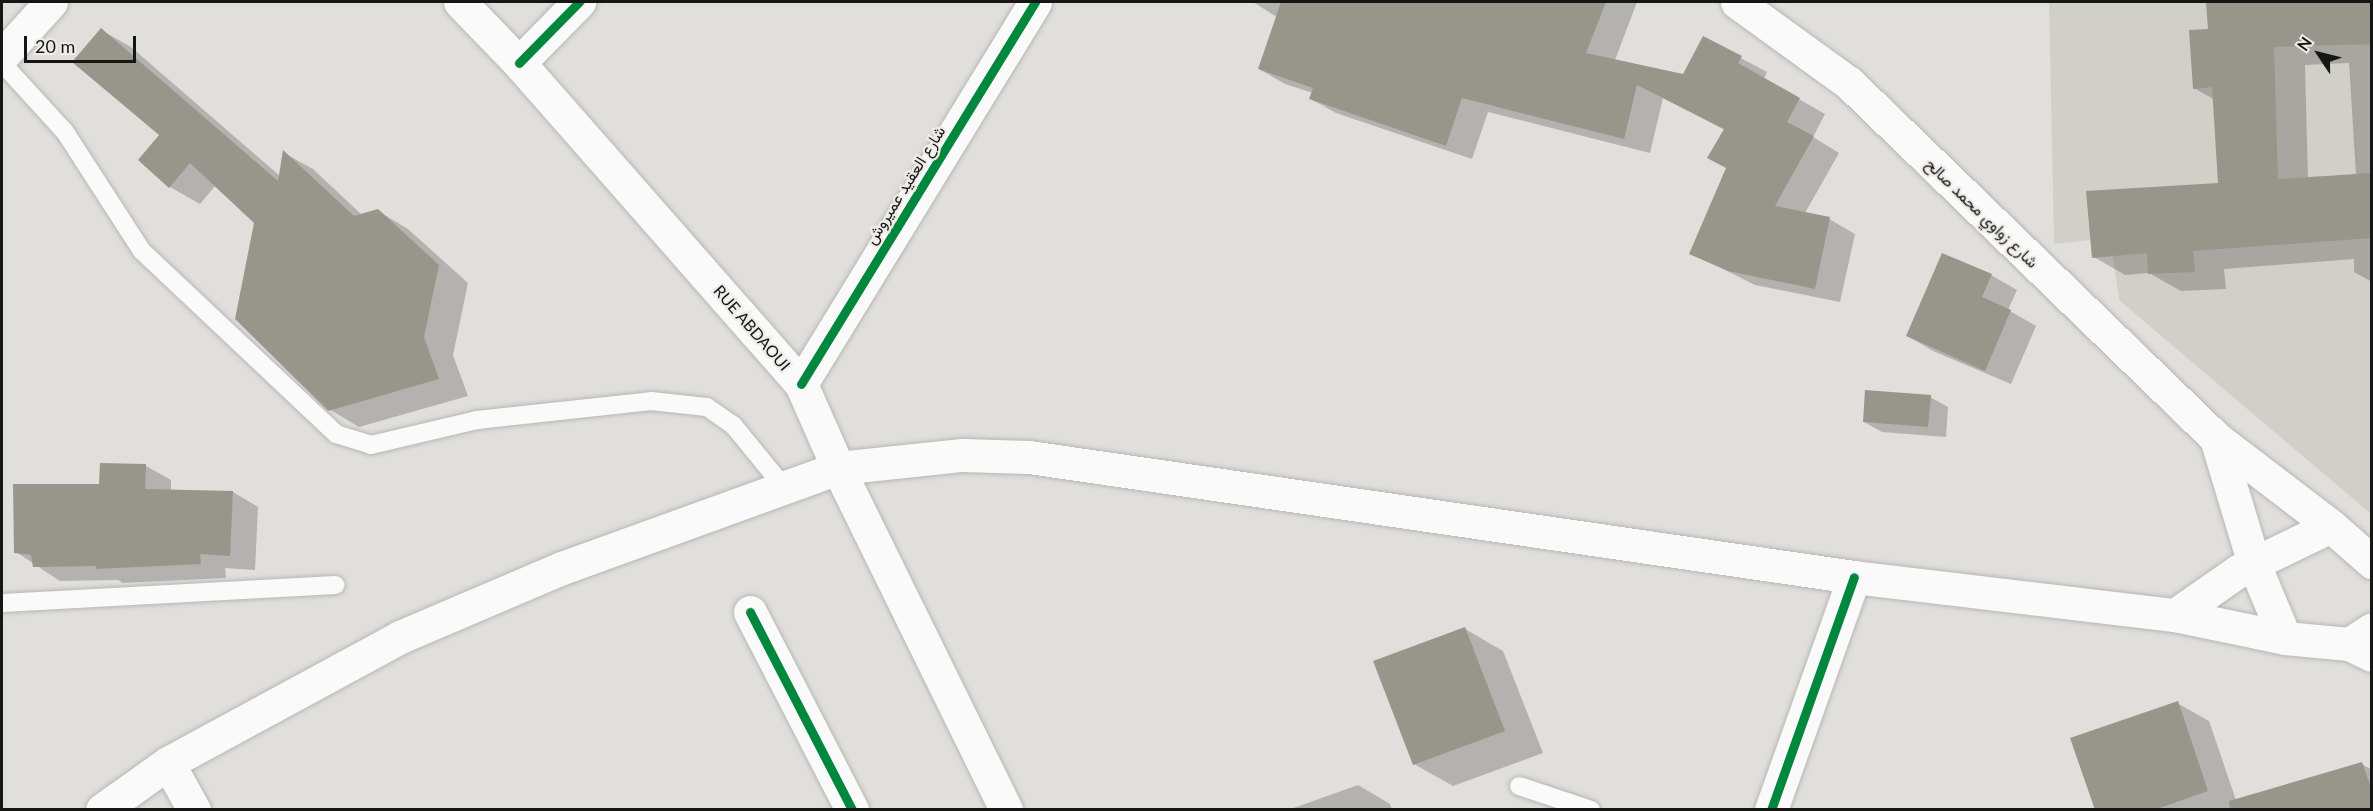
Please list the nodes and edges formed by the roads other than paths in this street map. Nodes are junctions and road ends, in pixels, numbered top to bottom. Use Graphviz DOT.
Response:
graph roads {
  1 [pos="51,2"];
  2 [pos="459,2"];
  3 [pos="579,2"];
  4 [pos="1035,2"];
  5 [pos="1737,2"];
  6 [pos="2,56"];
  7 [pos="2,63"];
  8 [pos="519,63"];
  9 [pos="801,384"];
  10 [pos="2216,438"];
  11 [pos="838,468"];
  12 [pos="783,486"];
  13 [pos="2331,526"];
  14 [pos="2372,562"];
  15 [pos="2253,564"];
  16 [pos="1854,577"];
  17 [pos="336,585"];
  18 [pos="2,603"];
  19 [pos="750,612"];
  20 [pos="2175,615"];
  21 [pos="2285,638"];
  22 [pos="2364,643"];
  23 [pos="168,763"];
  24 [pos="1519,786"];
  25 [pos="102,810"];
  26 [pos="194,810"];
  27 [pos="852,810"];
  28 [pos="1006,810"];
  29 [pos="1591,810"];
  30 [pos="1771,810"];
  1 -- 6 [label="main road"];
  2 -- 8 [label="main road, RUE ABDAOUI"];
  3 -- 8 [label="main road"];
  4 -- 9 [label="main road, شارع العقيد عميروش"];
  5 -- 10 [label="main road, شارع زواوي محمد صالح"];
  7 -- 12 [label="lane"];
  8 -- 9 [label="main road, RUE ABDAOUI"];
  9 -- 11 [label="main road, RUE ABDAOUI"];
  10 -- 13 [label="main road, شارع زواوي محمد صالح"];
  10 -- 15 [label="main road, شارع زواوي محمد صالح"];
  11 -- 12 [label="main road"];
  11 -- 16 [label="main road"];
  11 -- 28 [label="main road, RUE ABDAOUI"];
  12 -- 23 [label="main road"];
  13 -- 14 [label="main road, شارع زواوي محمد صالح"];
  13 -- 15 [label="main road"];
  15 -- 20 [label="main road"];
  15 -- 21 [label="main road, شارع زواوي محمد صالح"];
  16 -- 20 [label="main road"];
  16 -- 30 [label="main road"];
  17 -- 18 [label="lane"];
  19 -- 27 [label="main road"];
  20 -- 21 [label="main road"];
  21 -- 22 [label="main road"];
  23 -- 25 [label="main road"];
  23 -- 26 [label="main road"];
  24 -- 29 [label="lane"];
}
